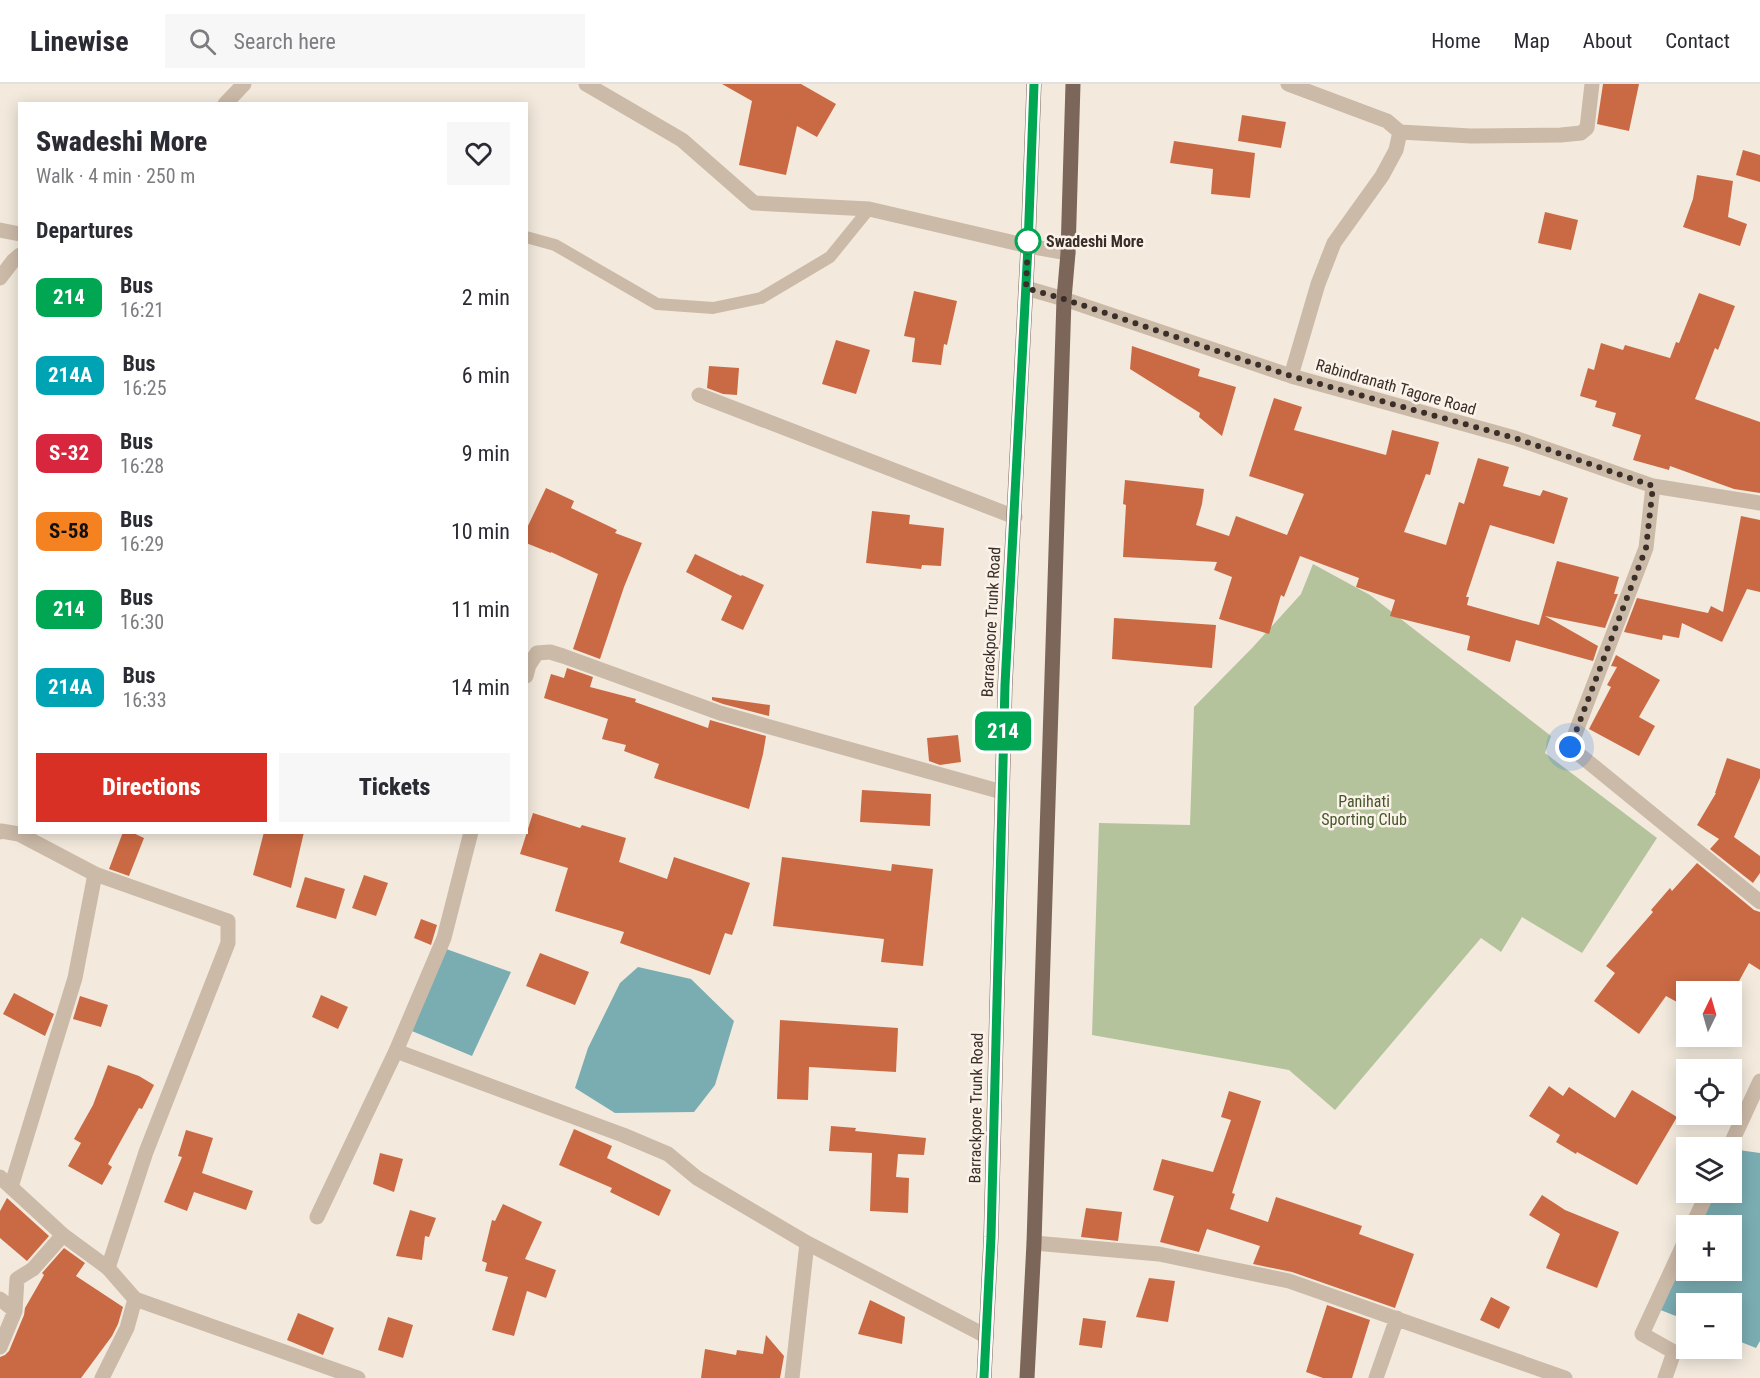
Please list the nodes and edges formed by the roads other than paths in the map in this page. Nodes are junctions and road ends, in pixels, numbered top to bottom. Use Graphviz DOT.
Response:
graph roads {
  1 [pos="244,84"];
  2 [pos="586,84"];
  3 [pos="1034,84"];
  4 [pos="1073,84"];
  5 [pos="1288,84"];
  6 [pos="1592,84"];
  7 [pos="227,102"];
  8 [pos="1400,132"];
  9 [pos="869,209"];
  10 [pos="0,230"];
  11 [pos="18,234"];
  12 [pos="528,238"];
  13 [pos="1028,246"];
  14 [pos="1068,253"];
  15 [pos="18,257"];
  16 [pos="0,278"];
  17 [pos="1026,288"];
  18 [pos="1064,299"];
  19 [pos="1291,376"];
  20 [pos="699,395"];
  21 [pos="1653,486"];
  22 [pos="1760,503"];
  23 [pos="1015,517"];
  24 [pos="532,651"];
  25 [pos="528,669"];
  26 [pos="1002,792"];
  27 [pos="0,832"];
  28 [pos="18,834"];
  29 [pos="19,834"];
  30 [pos="470,834"];
  31 [pos="95,874"];
  32 [pos="1760,902"];
  33 [pos="396,1052"];
  34 [pos="1760,1081"];
  35 [pos="1734,1137"];
  36 [pos="5,1182"];
  37 [pos="317,1217"];
  38 [pos="63,1235"];
  39 [pos="807,1243"];
  40 [pos="1034,1243"];
  41 [pos="1676,1261"];
  42 [pos="108,1268"];
  43 [pos="0,1299"];
  44 [pos="135,1299"];
  45 [pos="15,1311"];
  46 [pos="1397,1318"];
  47 [pos="986,1336"];
  48 [pos="0,1347"];
  49 [pos="102,1378"];
  50 [pos="358,1378"];
  51 [pos="792,1378"];
  52 [pos="984,1378"];
  53 [pos="1027,1378"];
  54 [pos="1376,1378"];
  55 [pos="1565,1378"];
  56 [pos="1665,1378"];
  1 -- 7 [label="street"];
  2 -- 9 [label="street"];
  3 -- 13 [label="main road, Barrackpore Trunk Road"];
  4 -- 14 [label="main road"];
  5 -- 8 [label="street"];
  6 -- 8 [label="street"];
  8 -- 19 [label="street"];
  9 -- 12 [label="lane"];
  9 -- 13 [label="street"];
  10 -- 11 [label="street"];
  13 -- 14 [label="street"];
  13 -- 17 [label="main road, Barrackpore Trunk Road"];
  14 -- 18 [label="main road"];
  15 -- 16 [label="street"];
  17 -- 18 [label="street, Rabindranath Tagore Road"];
  17 -- 23 [label="main road, Barrackpore Trunk Road"];
  18 -- 19 [label="street, Rabindranath Tagore Road"];
  18 -- 40 [label="main road"];
  19 -- 21 [label="street, Rabindranath Tagore Road"];
  20 -- 23 [label="street"];
  21 -- 22 [label="street, Rabindranath Tagore Road"];
  21 -- 32 [label="street"];
  23 -- 26 [label="main road, Barrackpore Trunk Road"];
  24 -- 25 [label="street"];
  24 -- 26 [label="street"];
  26 -- 47 [label="main road, Barrackpore Trunk Road"];
  27 -- 28 [label="street"];
  29 -- 31 [label="street"];
  30 -- 33 [label="street"];
  31 -- 36 [label="street"];
  31 -- 42 [label="street"];
  33 -- 37 [label="street"];
  33 -- 39 [label="street"];
  34 -- 35 [label="street"];
  36 -- 38 [label="street"];
  38 -- 42 [label="street"];
  38 -- 45 [label="street"];
  39 -- 47 [label="street"];
  39 -- 51 [label="street"];
  40 -- 46 [label="street"];
  40 -- 53 [label="main road"];
  41 -- 56 [label="street"];
  42 -- 44 [label="street"];
  43 -- 45 [label="street"];
  44 -- 49 [label="street"];
  44 -- 50 [label="street"];
  45 -- 48 [label="street"];
  46 -- 54 [label="street"];
  46 -- 55 [label="street"];
  47 -- 52 [label="main road, Barrackpore Trunk Road"];
}
